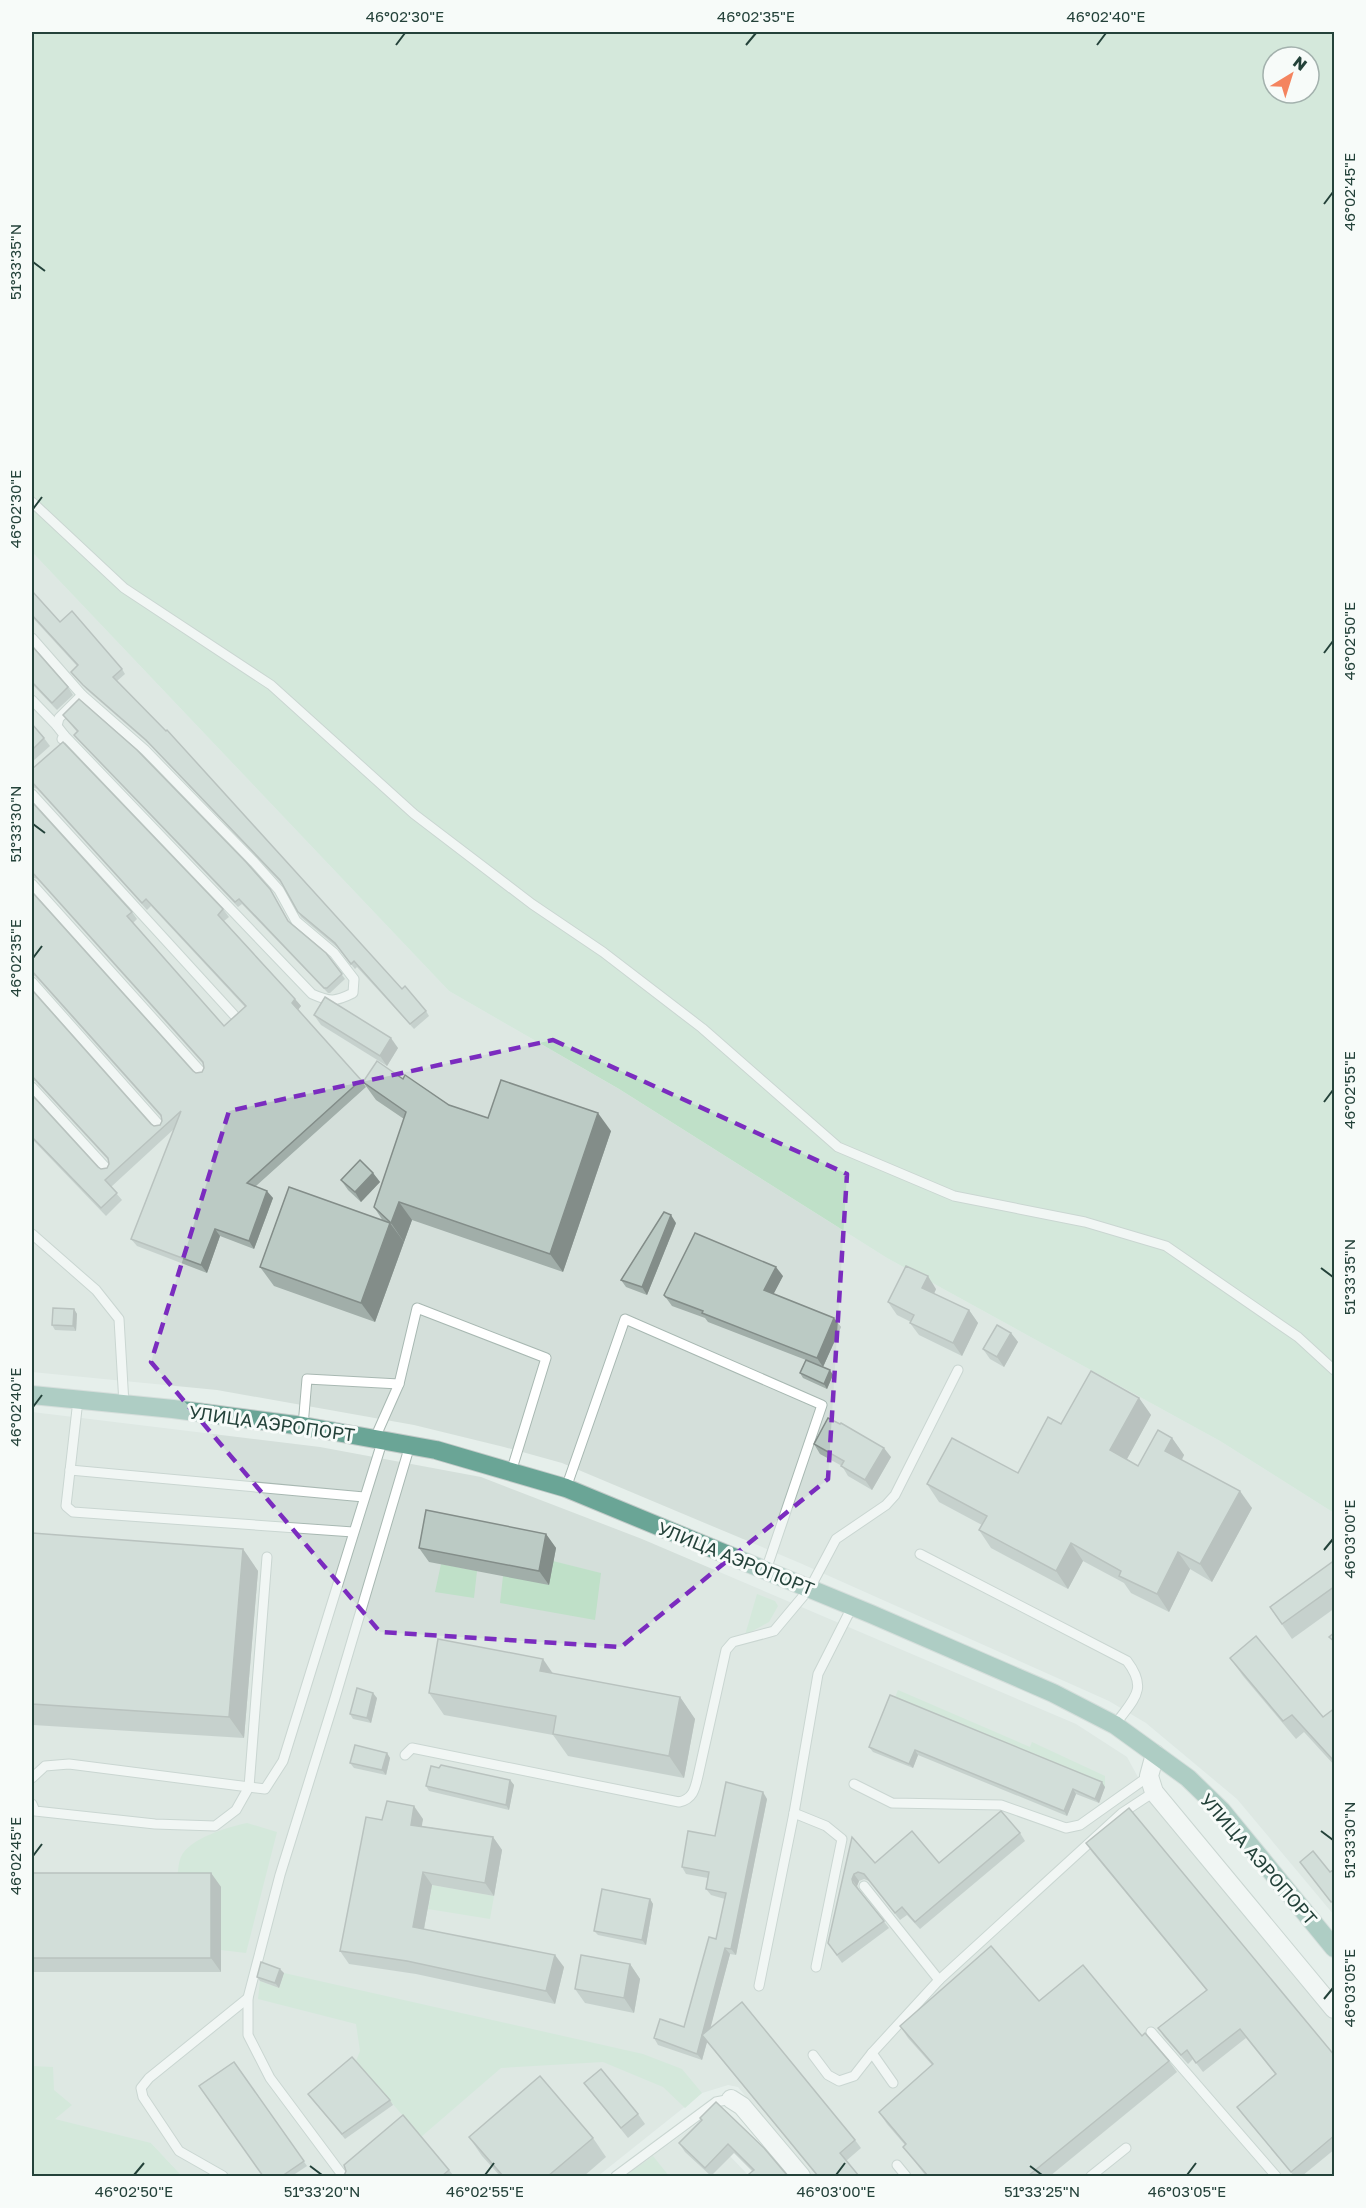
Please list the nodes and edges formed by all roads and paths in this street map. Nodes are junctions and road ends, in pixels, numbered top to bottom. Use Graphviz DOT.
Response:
graph roads {
  1 [pos="32,502"];
  2 [pos="32,638"];
  3 [pos="82,695"];
  4 [pos="32,700"];
  5 [pos="57,726"];
  6 [pos="32,794"];
  7 [pos="32,884"];
  8 [pos="32,982"];
  9 [pos="234,1015"];
  10 [pos="203,1074"];
  11 [pos="32,1087"];
  12 [pos="160,1126"];
  13 [pos="108,1170"];
  14 [pos="32,1234"];
  15 [pos="958,1370"];
  16 [pos="1335,1370"];
  17 [pos="399,1384"];
  18 [pos="32,1395"];
  19 [pos="78,1400"];
  20 [pos="124,1404"];
  21 [pos="303,1426"];
  22 [pos="379,1438"];
  23 [pos="410,1445"];
  24 [pos="70,1470"];
  25 [pos="511,1472"];
  26 [pos="566,1488"];
  27 [pos="364,1497"];
  28 [pos="353,1532"];
  29 [pos="920,1554"];
  30 [pos="267,1557"];
  31 [pos="766,1570"];
  32 [pos="810,1588"];
  33 [pos="852,1607"];
  34 [pos="1115,1725"];
  35 [pos="1155,1754"];
  36 [pos="405,1755"];
  37 [pos="32,1778"];
  38 [pos="854,1784"];
  39 [pos="1152,1784"];
  40 [pos="249,1787"];
  41 [pos="32,1804"];
  42 [pos="794,1813"];
  43 [pos="864,1886"];
  44 [pos="1335,1948"];
  45 [pos="816,1967"];
  46 [pos="939,1980"];
  47 [pos="759,1986"];
  48 [pos="248,1998"];
  49 [pos="1335,2009"];
  50 [pos="1151,2032"];
  51 [pos="872,2053"];
  52 [pos="813,2055"];
  53 [pos="893,2084"];
  54 [pos="731,2099"];
  55 [pos="1126,2148"];
  56 [pos="897,2165"];
  57 [pos="223,2176"];
  58 [pos="343,2176"];
  59 [pos="616,2176"];
  60 [pos="801,2176"];
  61 [pos="906,2176"];
  62 [pos="1091,2176"];
  63 [pos="1276,2176"];
  1 -- 16 [label="lane"];
  2 -- 3 [label="lane"];
  3 -- 5 [label="lane"];
  3 -- 5 [label="lane"];
  4 -- 5 [label="lane"];
  6 -- 9 [label="lane"];
  7 -- 10 [label="lane"];
  8 -- 12 [label="lane"];
  11 -- 13 [label="lane"];
  14 -- 20 [label="lane"];
  15 -- 32 [label="lane"];
  17 -- 21 [label="lane"];
  17 -- 22 [label="lane"];
  17 -- 25 [label="lane"];
  18 -- 19 [label="main road, УЛИЦА АЭРОПОРТ"];
  19 -- 20 [label="main road, УЛИЦА АЭРОПОРТ"];
  19 -- 24 [label="lane"];
  20 -- 21 [label="main road, УЛИЦА АЭРОПОРТ"];
  21 -- 22 [label="main road, УЛИЦА АЭРОПОРТ"];
  22 -- 23 [label="main road, УЛИЦА АЭРОПОРТ"];
  22 -- 27 [label="lane"];
  23 -- 25 [label="main road, УЛИЦА АЭРОПОРТ"];
  23 -- 48 [label="lane"];
  24 -- 27 [label="lane"];
  24 -- 28 [label="lane"];
  25 -- 26 [label="main road, УЛИЦА АЭРОПОРТ"];
  26 -- 31 [label="main road, УЛИЦА АЭРОПОРТ"];
  26 -- 31 [label="lane"];
  27 -- 28 [label="lane"];
  28 -- 40 [label="lane"];
  29 -- 34 [label="lane"];
  30 -- 40 [label="lane"];
  31 -- 32 [label="main road, УЛИЦА АЭРОПОРТ"];
  32 -- 33 [label="main road, УЛИЦА АЭРОПОРТ"];
  32 -- 36 [label="lane"];
  33 -- 34 [label="main road, УЛИЦА АЭРОПОРТ"];
  33 -- 42 [label="lane"];
  34 -- 35 [label="main road, УЛИЦА АЭРОПОРТ"];
  35 -- 39 [label="street"];
  35 -- 44 [label="main road, УЛИЦА АЭРОПОРТ"];
  37 -- 40 [label="lane"];
  38 -- 39 [label="lane"];
  39 -- 46 [label="lane"];
  39 -- 49 [label="street"];
  40 -- 41 [label="lane"];
  42 -- 45 [label="lane"];
  42 -- 47 [label="lane"];
  43 -- 46 [label="lane"];
  46 -- 51 [label="lane"];
  48 -- 57 [label="lane"];
  48 -- 58 [label="lane"];
  50 -- 63 [label="lane"];
  51 -- 52 [label="lane"];
  51 -- 53 [label="lane"];
  54 -- 59 [label="lane"];
  54 -- 60 [label="street"];
  55 -- 62 [label="lane"];
  56 -- 61 [label="lane"];
}
